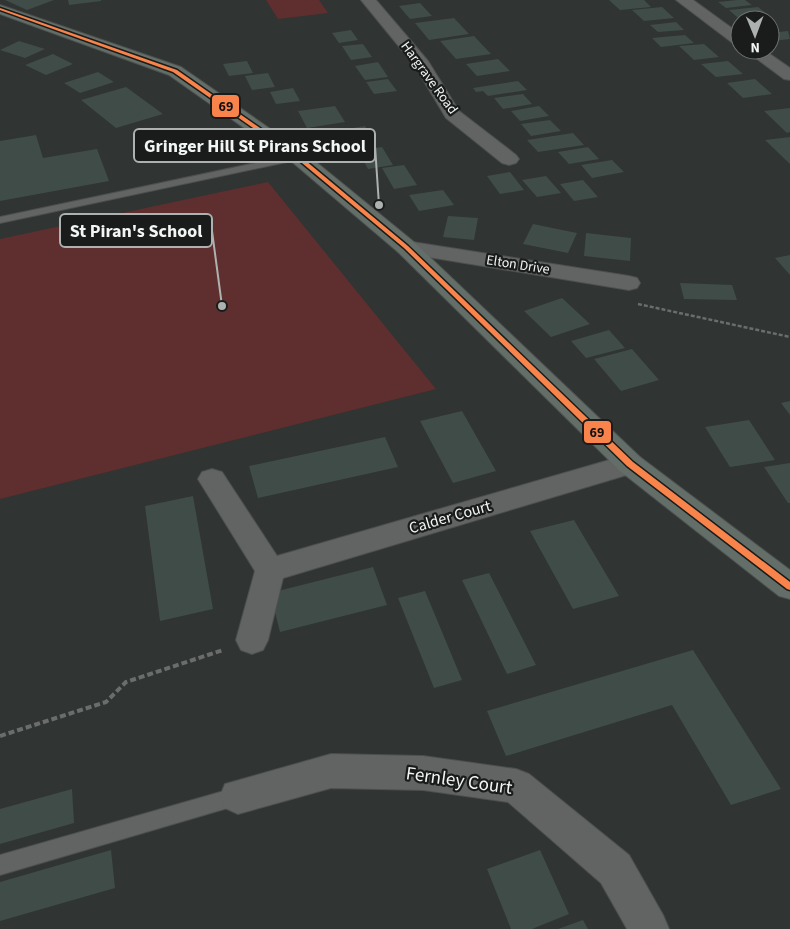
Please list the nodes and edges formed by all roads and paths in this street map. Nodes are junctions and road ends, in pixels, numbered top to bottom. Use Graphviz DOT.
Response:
graph roads {
  1 [pos="368,0"];
  2 [pos="683,0"];
  3 [pos="0,9"];
  4 [pos="730,34"];
  5 [pos="768,60"];
  6 [pos="790,75"];
  7 [pos="496,154"];
  8 [pos="298,157"];
  9 [pos="0,220"];
  10 [pos="406,247"];
  11 [pos="629,284"];
  12 [pos="630,464"];
  13 [pos="212,479"];
  14 [pos="270,570"];
  15 [pos="790,587"];
  16 [pos="252,640"];
  17 [pos="0,736"];
  18 [pos="238,796"];
  19 [pos="0,865"];
  20 [pos="649,929"];
  1 -- 7 [label="street, Hargrave Road"];
  2 -- 4 [label="street"];
  3 -- 8 [label="main road"];
  5 -- 6 [label="street"];
  8 -- 9 [label="lane"];
  8 -- 10 [label="main road"];
  10 -- 11 [label="street, Elton Drive"];
  10 -- 12 [label="main road"];
  12 -- 14 [label="street, Calder Court"];
  12 -- 15 [label="main road"];
  13 -- 14 [label="street"];
  14 -- 16 [label="street"];
  16 -- 17 [label="path"];
  18 -- 19 [label="lane"];
  18 -- 20 [label="street, Fernley Court"];
}
